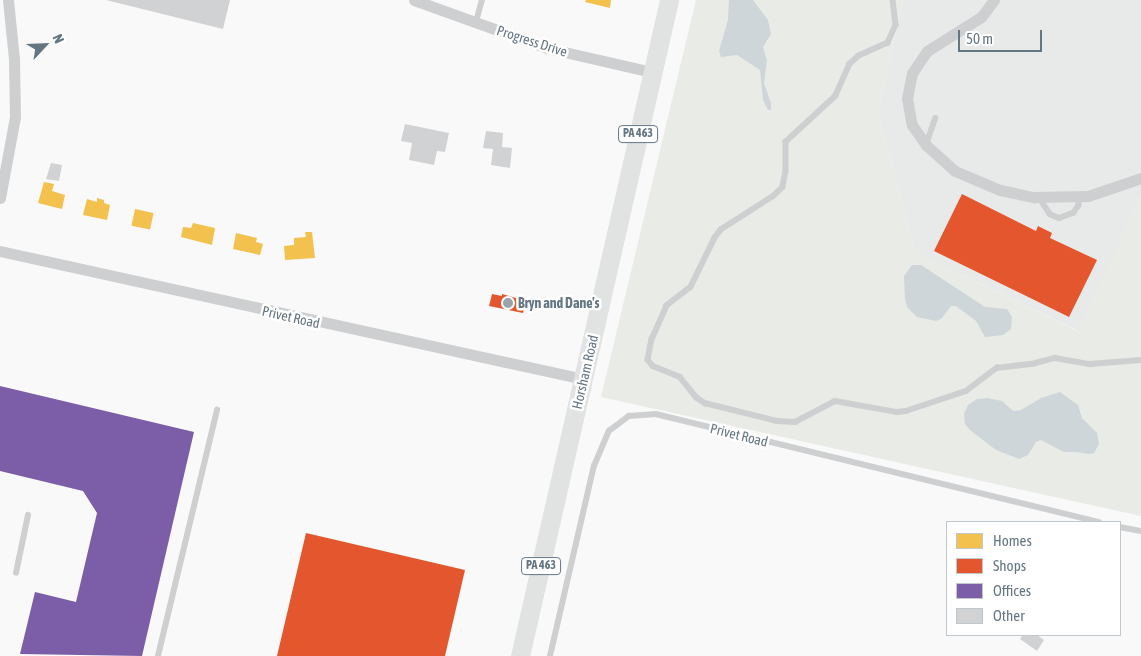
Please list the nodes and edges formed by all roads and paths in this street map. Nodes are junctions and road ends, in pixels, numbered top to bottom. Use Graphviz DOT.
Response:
graph roads {
  1 [pos="8,0"];
  2 [pos="414,0"];
  3 [pos="482,0"];
  4 [pos="669,0"];
  5 [pos="893,0"];
  6 [pos="994,0"];
  7 [pos="476,22"];
  8 [pos="652,72"];
  9 [pos="935,119"];
  10 [pos="926,145"];
  11 [pos="1141,178"];
  12 [pos="1080,196"];
  13 [pos="1039,197"];
  14 [pos="0,198"];
  15 [pos="0,252"];
  16 [pos="1141,360"];
  17 [pos="583,379"];
  18 [pos="217,410"];
  19 [pos="28,515"];
  20 [pos="1095,521"];
  21 [pos="1121,527"];
  22 [pos="1141,531"];
  23 [pos="16,573"];
  24 [pos="158,656"];
  25 [pos="520,656"];
  26 [pos="550,656"];
  1 -- 14 [label="street"];
  2 -- 7 [label="street, Progress Drive"];
  3 -- 7 [label="lane"];
  4 -- 8 [label="main road, Horsham Road / PA 463"];
  5 -- 16 [label="lane"];
  6 -- 10 [label="street"];
  7 -- 8 [label="street, Progress Drive"];
  8 -- 17 [label="main road, Horsham Road / PA 463"];
  9 -- 10 [label="lane"];
  10 -- 13 [label="street"];
  11 -- 12 [label="street"];
  12 -- 13 [label="street"];
  12 -- 13 [label="lane"];
  15 -- 17 [label="street, Privet Road"];
  17 -- 25 [label="main road, Horsham Road / PA 463"];
  18 -- 24 [label="lane"];
  19 -- 23 [label="lane"];
  20 -- 26 [label="lane, Privet Road"];
  21 -- 22 [label="lane"];
}
